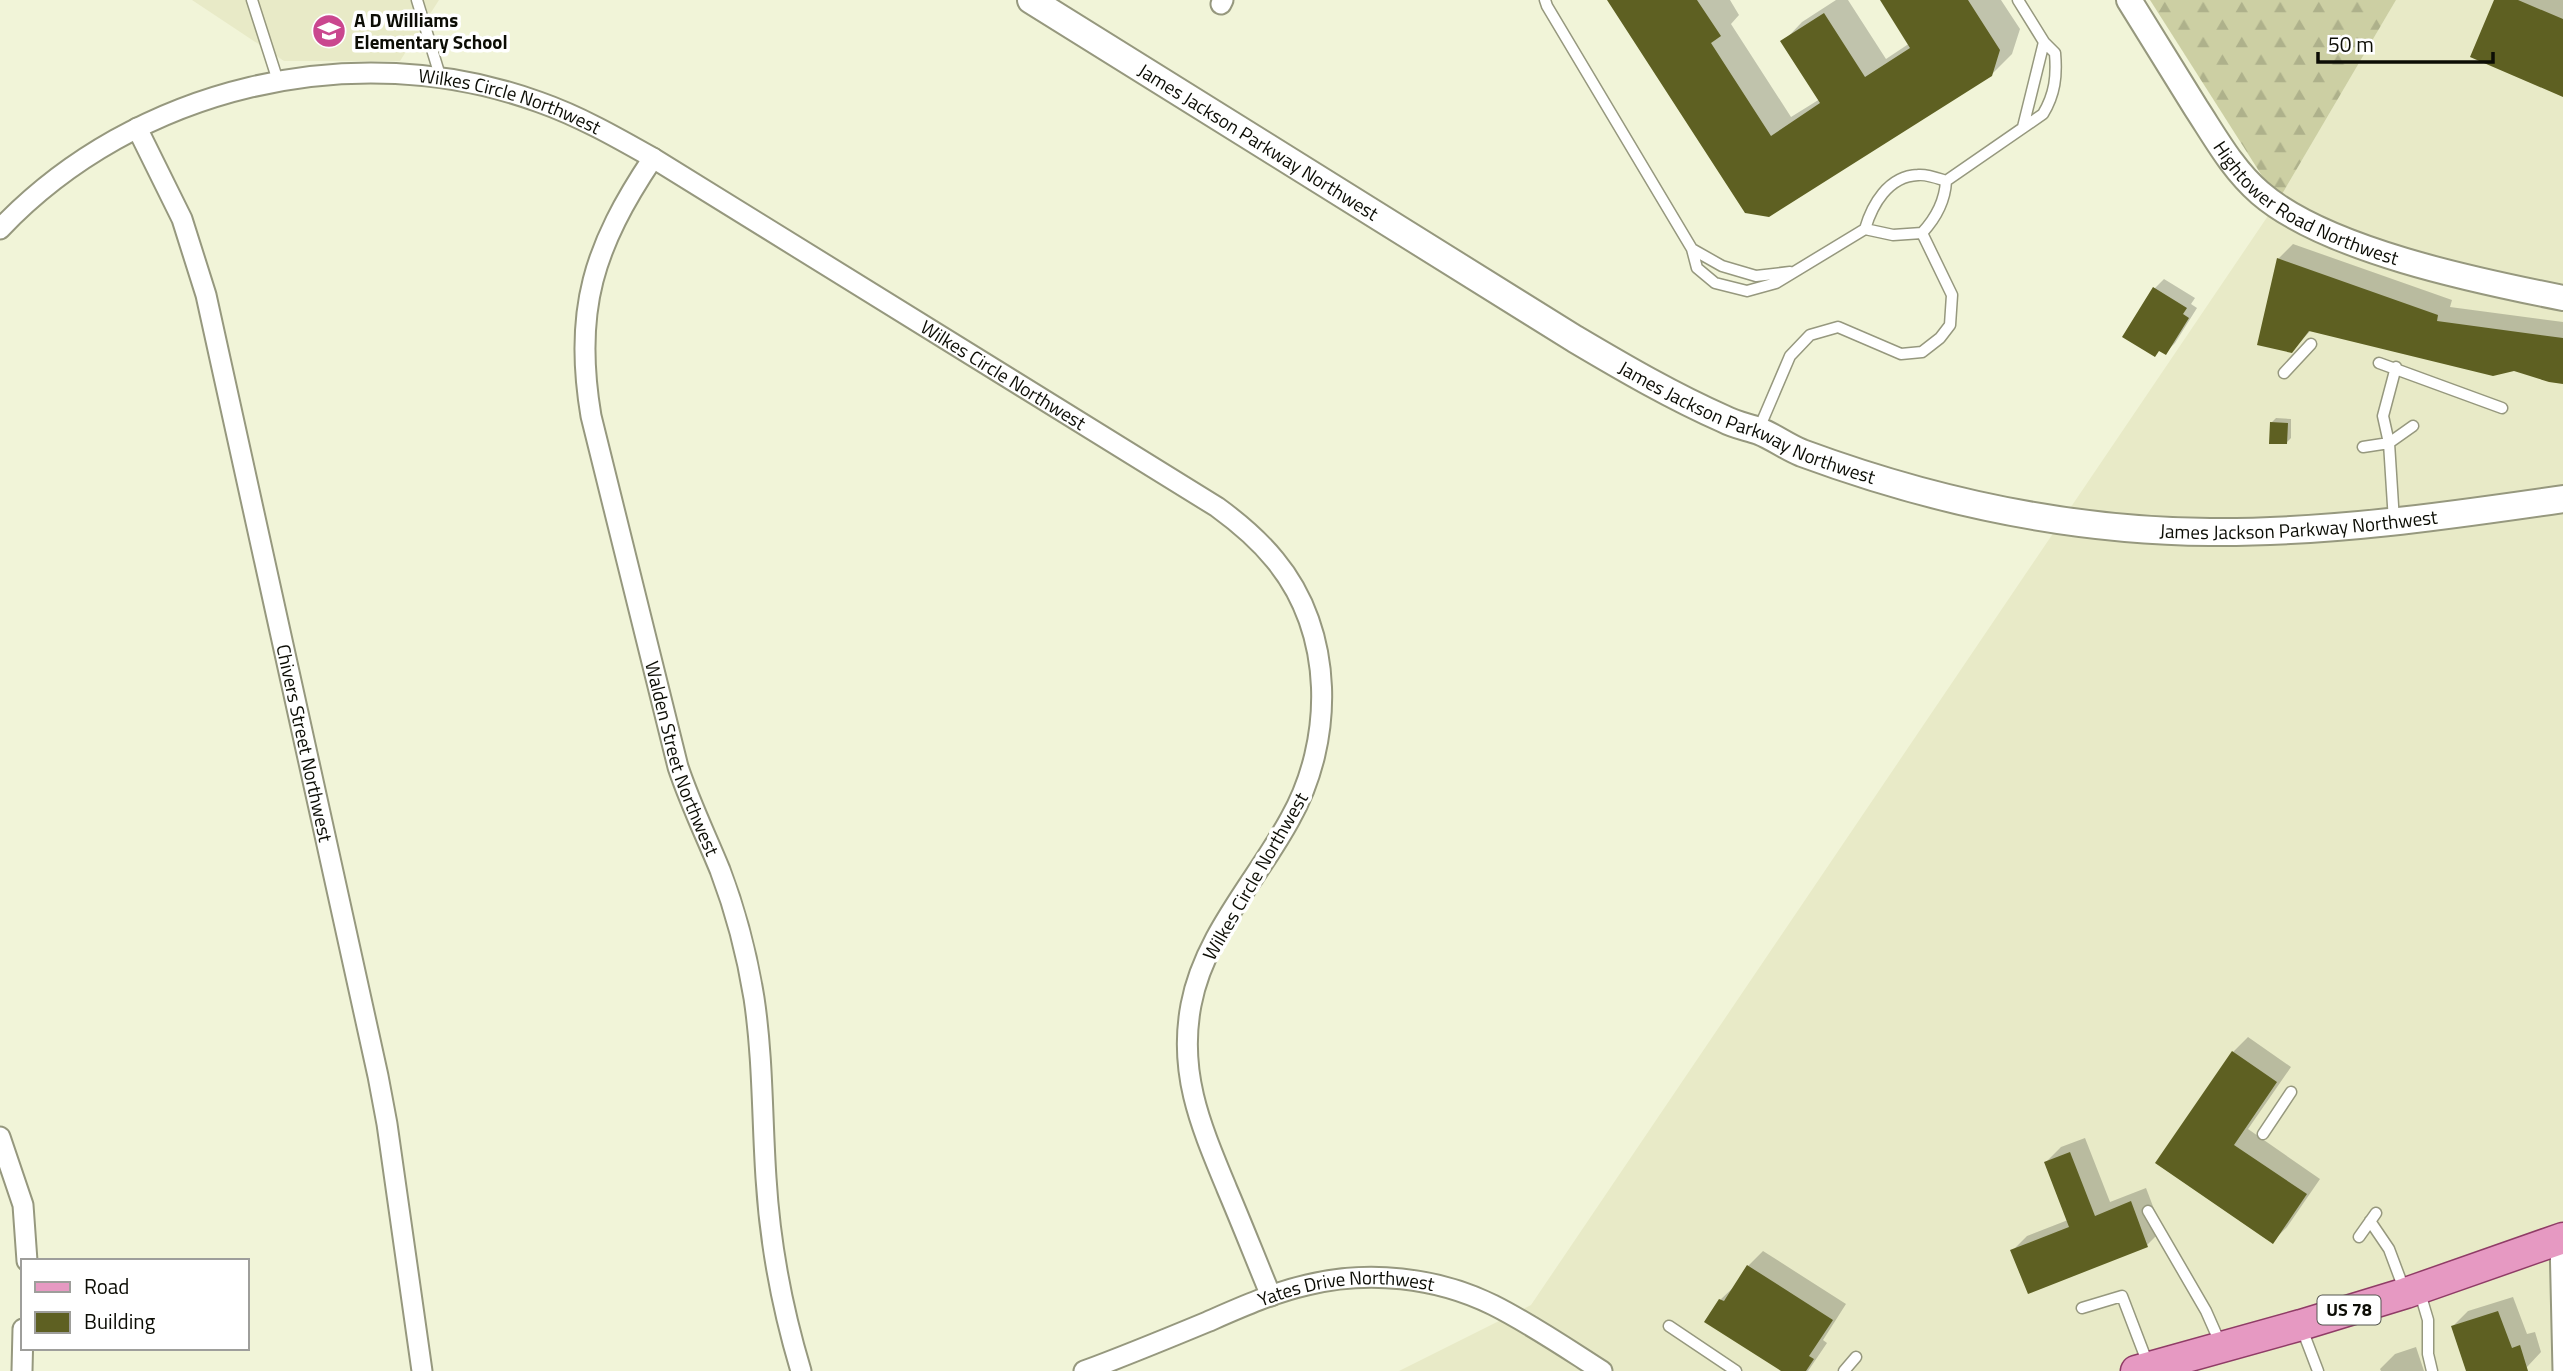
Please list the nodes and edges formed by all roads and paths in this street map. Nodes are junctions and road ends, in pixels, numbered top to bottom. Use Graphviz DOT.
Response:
graph roads {
  1 [pos="252,0"];
  2 [pos="417,0"];
  3 [pos="1031,0"];
  4 [pos="1545,0"];
  5 [pos="2018,0"];
  6 [pos="2129,0"];
  7 [pos="2044,42"];
  8 [pos="441,79"];
  9 [pos="278,81"];
  10 [pos="2023,127"];
  11 [pos="137,128"];
  12 [pos="653,158"];
  13 [pos="1946,181"];
  14 [pos="0,229"];
  15 [pos="1865,229"];
  16 [pos="1922,233"];
  17 [pos="1692,249"];
  18 [pos="1791,272"];
  19 [pos="2563,298"];
  20 [pos="2311,344"];
  21 [pos="2379,363"];
  22 [pos="2396,367"];
  23 [pos="2284,373"];
  24 [pos="2502,408"];
  25 [pos="2413,426"];
  26 [pos="1758,431"];
  27 [pos="2389,443"];
  28 [pos="2362,447"];
  29 [pos="2563,499"];
  30 [pos="2394,521"];
  31 [pos="2291,1092"];
  32 [pos="2263,1134"];
  33 [pos="0,1138"];
  34 [pos="2148,1211"];
  35 [pos="2359,1237"];
  36 [pos="2561,1239"];
  37 [pos="27,1259"];
  38 [pos="2412,1291"];
  39 [pos="1271,1296"];
  40 [pos="2082,1308"];
  41 [pos="2301,1325"];
  42 [pos="1669,1326"];
  43 [pos="2222,1348"];
  44 [pos="22,1350"];
  45 [pos="1856,1357"];
  46 [pos="1724,1368"];
  47 [pos="2157,1368"];
  48 [pos="22,1371"];
  49 [pos="422,1371"];
  50 [pos="801,1371"];
  51 [pos="1084,1371"];
  52 [pos="1602,1371"];
  53 [pos="1736,1371"];
  54 [pos="1844,1371"];
  55 [pos="2318,1371"];
  56 [pos="2432,1371"];
  57 [pos="2563,1371"];
  1 -- 9 [label="lane"];
  2 -- 8 [label="lane"];
  3 -- 26 [label="main road, James Jackson Parkway Northwest"];
  4 -- 17 [label="lane"];
  5 -- 7 [label="lane"];
  6 -- 19 [label="street, Hightower Road Northwest"];
  7 -- 10 [label="lane"];
  7 -- 10 [label="lane"];
  8 -- 9 [label="street, Wilkes Circle Northwest"];
  8 -- 12 [label="street, Wilkes Circle Northwest"];
  9 -- 11 [label="street, Wilkes Circle Northwest"];
  10 -- 13 [label="lane"];
  11 -- 14 [label="street, Wilkes Circle Northwest"];
  11 -- 49 [label="street, Chivers Street Northwest"];
  12 -- 39 [label="street, Wilkes Circle Northwest"];
  12 -- 50 [label="street, Walden Street Northwest"];
  13 -- 15 [label="lane"];
  13 -- 16 [label="lane"];
  15 -- 16 [label="lane"];
  15 -- 18 [label="lane"];
  16 -- 26 [label="lane"];
  17 -- 18 [label="lane"];
  17 -- 18 [label="lane"];
  20 -- 23 [label="lane"];
  21 -- 22 [label="lane"];
  22 -- 24 [label="lane"];
  22 -- 27 [label="lane"];
  25 -- 27 [label="lane"];
  26 -- 30 [label="main road, James Jackson Parkway Northwest"];
  27 -- 28 [label="lane"];
  27 -- 30 [label="lane"];
  29 -- 30 [label="main road, James Jackson Parkway Northwest"];
  31 -- 32 [label="lane"];
  33 -- 37 [label="street"];
  34 -- 43 [label="lane"];
  35 -- 38 [label="lane"];
  36 -- 38 [label="main road, US 78"];
  36 -- 57 [label="street"];
  38 -- 41 [label="main road, US 78"];
  38 -- 56 [label="lane"];
  39 -- 51 [label="street, Yates Drive Northwest"];
  39 -- 52 [label="street, Yates Drive Northwest"];
  40 -- 47 [label="lane"];
  41 -- 43 [label="main road, US 78"];
  41 -- 55 [label="lane"];
  42 -- 46 [label="lane"];
  43 -- 47 [label="main road, US 78"];
  44 -- 48 [label="street"];
  45 -- 54 [label="lane"];
  46 -- 53 [label="lane"];
}
